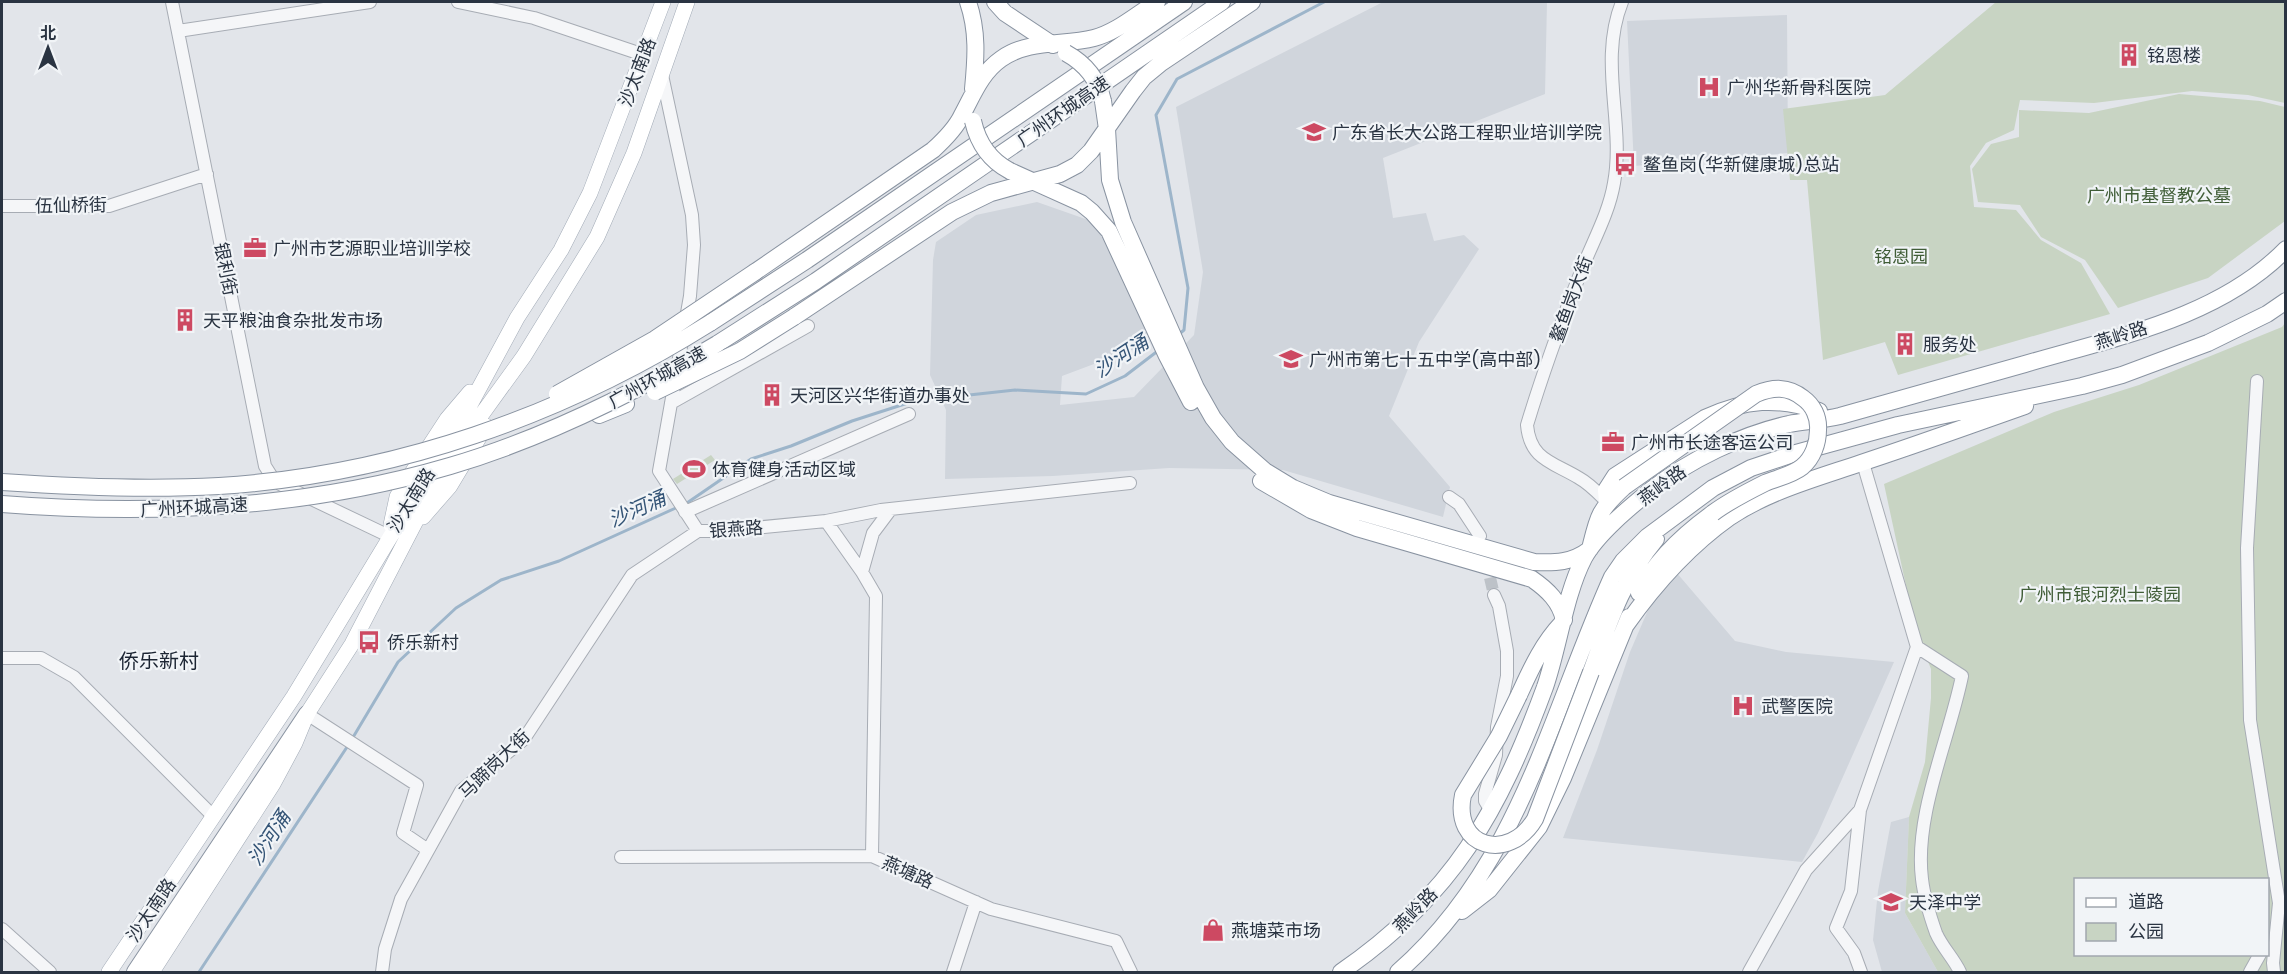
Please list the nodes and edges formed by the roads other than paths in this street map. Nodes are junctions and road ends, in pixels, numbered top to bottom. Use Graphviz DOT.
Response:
graph roads {
  1 [pos="172,2"];
  2 [pos="370,2"];
  3 [pos="458,2"];
  4 [pos="663,2"];
  5 [pos="687,2"];
  6 [pos="968,2"];
  7 [pos="995,2"];
  8 [pos="1157,2"];
  9 [pos="1184,2"];
  10 [pos="1222,2"];
  11 [pos="1252,2"];
  12 [pos="1622,2"];
  13 [pos="1024,26"];
  14 [pos="178,31"];
  15 [pos="1050,43"];
  16 [pos="977,44"];
  17 [pos="1069,47"];
  18 [pos="1018,50"];
  19 [pos="644,55"];
  20 [pos="662,75"];
  21 [pos="984,76"];
  22 [pos="973,92"];
  23 [pos="1128,97"];
  24 [pos="1103,101"];
  25 [pos="967,116"];
  26 [pos="1107,129"];
  27 [pos="1091,151"];
  28 [pos="207,174"];
  29 [pos="1040,179"];
  30 [pos="1110,180"];
  31 [pos="991,193"];
  32 [pos="1081,203"];
  33 [pos="2,206"];
  34 [pos="2286,249"];
  35 [pos="2286,301"];
  36 [pos="808,326"];
  37 [pos="2257,381"];
  38 [pos="2082,386"];
  39 [pos="671,403"];
  40 [pos="909,414"];
  41 [pos="1835,417"];
  42 [pos="444,445"];
  43 [pos="487,454"];
  44 [pos="1863,462"];
  45 [pos="2,482"];
  46 [pos="1130,483"];
  47 [pos="1449,497"];
  48 [pos="1608,502"];
  49 [pos="2,504"];
  50 [pos="891,509"];
  51 [pos="685,512"];
  52 [pos="1676,516"];
  53 [pos="826,521"];
  54 [pos="698,531"];
  55 [pos="1404,534"];
  56 [pos="389,536"];
  57 [pos="1480,536"];
  58 [pos="1590,549"];
  59 [pos="862,572"];
  60 [pos="1494,595"];
  61 [pos="1564,620"];
  62 [pos="1626,625"];
  63 [pos="1917,647"];
  64 [pos="2,657"];
  65 [pos="307,714"];
  66 [pos="1860,810"];
  67 [pos="1491,811"];
  68 [pos="209,812"];
  69 [pos="428,850"];
  70 [pos="621,856"];
  71 [pos="872,856"];
  72 [pos="976,902"];
  73 [pos="2278,912"];
  74 [pos="1449,920"];
  75 [pos="2,929"];
  76 [pos="2269,935"];
  77 [pos="2269,950"];
  78 [pos="2260,956"];
  79 [pos="2268,956"];
  80 [pos="1403,971"];
  81 [pos="1961,971"];
  82 [pos="2264,971"];
  83 [pos="50,972"];
  84 [pos="109,972"];
  85 [pos="135,972"];
  86 [pos="152,972"];
  87 [pos="382,972"];
  88 [pos="953,972"];
  89 [pos="1131,972"];
  90 [pos="1341,972"];
  91 [pos="1749,972"];
  92 [pos="1861,972"];
  1 -- 14 [label="street, 银利街"];
  2 -- 14 [label="street"];
  3 -- 19 [label="street"];
  4 -- 19 [label="main road, 沙太南路"];
  5 -- 20 [label="main road, 沙太南路"];
  6 -- 16 [label="highway"];
  7 -- 13 [label="highway"];
  8 -- 17 [label="highway"];
  9 -- 42 [label="highway, 广州环城高速, bridge"];
  10 -- 43 [label="highway, 广州环城高速, bridge"];
  11 -- 23 [label="highway"];
  12 -- 48 [label="street, 鳌鱼岗大街"];
  13 -- 15 [label="highway"];
  13 -- 17 [label="highway"];
  14 -- 28 [label="street, 银利街"];
  15 -- 17 [label="highway"];
  15 -- 18 [label="highway"];
  16 -- 22 [label="highway"];
  16 -- 25 [label="highway"];
  17 -- 18 [label="highway"];
  17 -- 24 [label="highway, bridge"];
  18 -- 21 [label="highway"];
  19 -- 56 [label="main road, 沙太南路"];
  20 -- 39 [label="street, 银燕路"];
  20 -- 65 [label="main road, 沙太南路"];
  21 -- 22 [label="highway"];
  21 -- 25 [label="highway"];
  22 -- 25 [label="highway"];
  23 -- 26 [label="highway"];
  23 -- 30 [label="highway"];
  24 -- 26 [label="highway"];
  24 -- 27 [label="highway"];
  25 -- 29 [label="highway, bridge"];
  25 -- 42 [label="highway, bridge"];
  26 -- 27 [label="highway"];
  26 -- 30 [label="highway"];
  27 -- 29 [label="highway"];
  28 -- 33 [label="street, 伍仙桥街"];
  28 -- 56 [label="street, 银利街"];
  29 -- 31 [label="highway"];
  29 -- 32 [label="highway"];
  30 -- 55 [label="highway"];
  31 -- 32 [label="highway"];
  31 -- 43 [label="highway, bridge"];
  32 -- 55 [label="highway"];
  34 -- 41 [label="highway, 燕岭路"];
  35 -- 38 [label="highway, 燕岭路"];
  36 -- 39 [label="street"];
  37 -- 73 [label="street"];
  38 -- 44 [label="highway"];
  38 -- 52 [label="highway, 燕岭路"];
  39 -- 51 [label="street, 银燕路"];
  40 -- 51 [label="street"];
  41 -- 48 [label="highway"];
  41 -- 58 [label="highway, 燕岭路"];
  42 -- 45 [label="highway, 广州环城高速, bridge"];
  43 -- 49 [label="highway, 广州环城高速, bridge"];
  44 -- 62 [label="highway"];
  44 -- 63 [label="street"];
  46 -- 50 [label="street, 银燕路"];
  47 -- 57 [label="street"];
  48 -- 58 [label="highway"];
  48 -- 62 [label="highway, bridge"];
  50 -- 53 [label="street, 银燕路"];
  50 -- 59 [label="street"];
  51 -- 54 [label="street, 银燕路"];
  52 -- 61 [label="highway, bridge"];
  52 -- 74 [label="highway, 燕岭路"];
  53 -- 54 [label="street, 银燕路"];
  53 -- 59 [label="street"];
  54 -- 69 [label="street, 马蹄岗大街"];
  55 -- 58 [label="highway"];
  55 -- 61 [label="highway"];
  56 -- 84 [label="main road, 沙太南路"];
  58 -- 61 [label="highway, 燕岭路"];
  59 -- 71 [label="street"];
  60 -- 67 [label="street"];
  61 -- 67 [label="highway, 燕岭路"];
  62 -- 74 [label="highway"];
  63 -- 66 [label="street"];
  63 -- 81 [label="street"];
  64 -- 68 [label="street"];
  65 -- 69 [label="street"];
  65 -- 85 [label="highway"];
  65 -- 86 [label="main road, 沙太南路"];
  66 -- 91 [label="street"];
  66 -- 92 [label="street"];
  67 -- 90 [label="highway, 燕岭路"];
  69 -- 87 [label="street, 马蹄岗大街"];
  70 -- 71 [label="street, 燕塘路"];
  71 -- 72 [label="street, 燕塘路"];
  72 -- 88 [label="street"];
  72 -- 89 [label="street, 燕塘路"];
  73 -- 76 [label="street"];
  73 -- 77 [label="street"];
  74 -- 80 [label="highway, 燕岭路"];
  75 -- 83 [label="street"];
  78 -- 82 [label="street"];
  79 -- 82 [label="street"];
}
